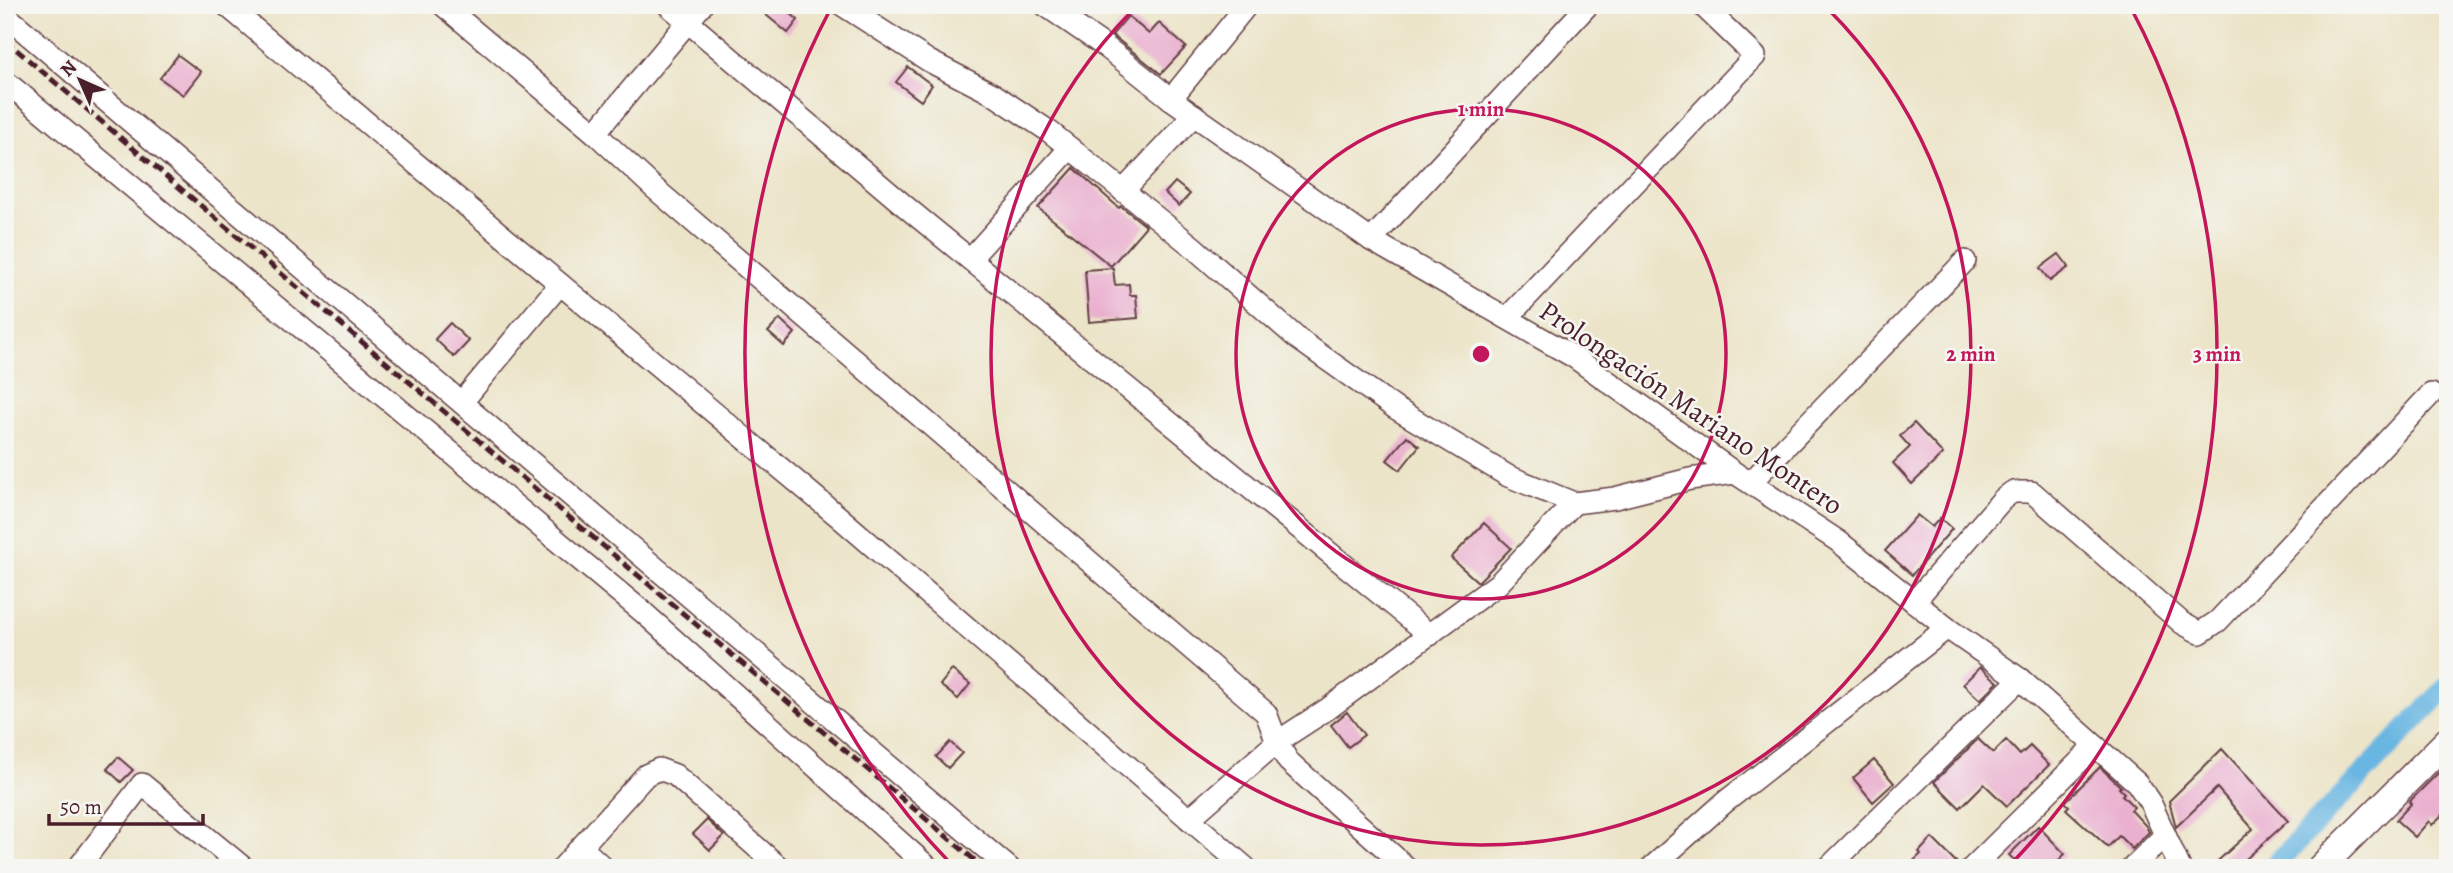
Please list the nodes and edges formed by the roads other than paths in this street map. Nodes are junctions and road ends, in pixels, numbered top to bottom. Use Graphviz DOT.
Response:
graph roads {
  1 [pos="226,5"];
  2 [pos="443,5"];
  3 [pos="668,5"];
  4 [pos="702,5"];
  5 [pos="842,5"];
  6 [pos="1045,5"];
  7 [pos="1247,5"];
  8 [pos="1588,5"];
  9 [pos="1702,5"];
  10 [pos="5,15"];
  11 [pos="688,22"];
  12 [pos="5,81"];
  13 [pos="1171,99"];
  14 [pos="1194,115"];
  15 [pos="594,133"];
  16 [pos="1070,148"];
  17 [pos="1123,191"];
  18 [pos="1371,240"];
  19 [pos="970,260"];
  20 [pos="1965,261"];
  21 [pos="560,284"];
  22 [pos="1507,318"];
  23 [pos="2431,394"];
  24 [pos="462,402"];
  25 [pos="1743,477"];
  26 [pos="1574,503"];
  27 [pos="1914,602"];
  28 [pos="1947,628"];
  29 [pos="1430,635"];
  30 [pos="2020,679"];
  31 [pos="2448,740"];
  32 [pos="1277,742"];
  33 [pos="2095,746"];
  34 [pos="1188,819"];
  35 [pos="2165,835"];
  36 [pos="581,847"];
  37 [pos="78,868"];
  38 [pos="244,868"];
  39 [pos="562,868"];
  40 [pos="604,868"];
  41 [pos="780,868"];
  42 [pos="929,868"];
  43 [pos="1009,868"];
  44 [pos="1246,868"];
  45 [pos="1407,868"];
  46 [pos="1651,868"];
  47 [pos="1828,868"];
  48 [pos="1972,868"];
  49 [pos="2132,868"];
  50 [pos="2180,868"];
  51 [pos="2319,868"];
  1 -- 21 [label="street"];
  2 -- 15 [label="street"];
  3 -- 11 [label="street"];
  4 -- 11 [label="street"];
  5 -- 16 [label="street"];
  6 -- 13 [label="street, Prolongación Mariano Montero"];
  7 -- 13 [label="street"];
  8 -- 18 [label="street"];
  9 -- 22 [label="street"];
  10 -- 24 [label="street"];
  11 -- 15 [label="street"];
  11 -- 19 [label="street"];
  12 -- 42 [label="street"];
  13 -- 14 [label="street, Prolongación Mariano Montero"];
  14 -- 17 [label="street"];
  14 -- 18 [label="street, Prolongación Mariano Montero"];
  15 -- 32 [label="street"];
  16 -- 17 [label="street"];
  16 -- 19 [label="street"];
  17 -- 26 [label="street"];
  18 -- 22 [label="street, Prolongación Mariano Montero"];
  19 -- 29 [label="street"];
  20 -- 25 [label="street"];
  21 -- 24 [label="street"];
  21 -- 34 [label="street"];
  22 -- 25 [label="street, Prolongación Mariano Montero"];
  23 -- 27 [label="street"];
  24 -- 43 [label="street"];
  25 -- 26 [label="street"];
  25 -- 27 [label="street, Prolongación Mariano Montero"];
  26 -- 29 [label="street"];
  27 -- 28 [label="street, Prolongación Mariano Montero"];
  28 -- 30 [label="street, Prolongación Mariano Montero"];
  28 -- 46 [label="street"];
  29 -- 32 [label="street"];
  30 -- 33 [label="street, Prolongación Mariano Montero"];
  30 -- 47 [label="street"];
  31 -- 51 [label="street"];
  32 -- 34 [label="street"];
  32 -- 45 [label="street"];
  33 -- 35 [label="street, Prolongación Mariano Montero"];
  33 -- 48 [label="street"];
  34 -- 44 [label="street"];
  35 -- 49 [label="street"];
  35 -- 50 [label="street, Prolongación Mariano Montero"];
  36 -- 39 [label="street"];
  36 -- 40 [label="street"];
  36 -- 41 [label="street"];
  37 -- 38 [label="street"];
}
